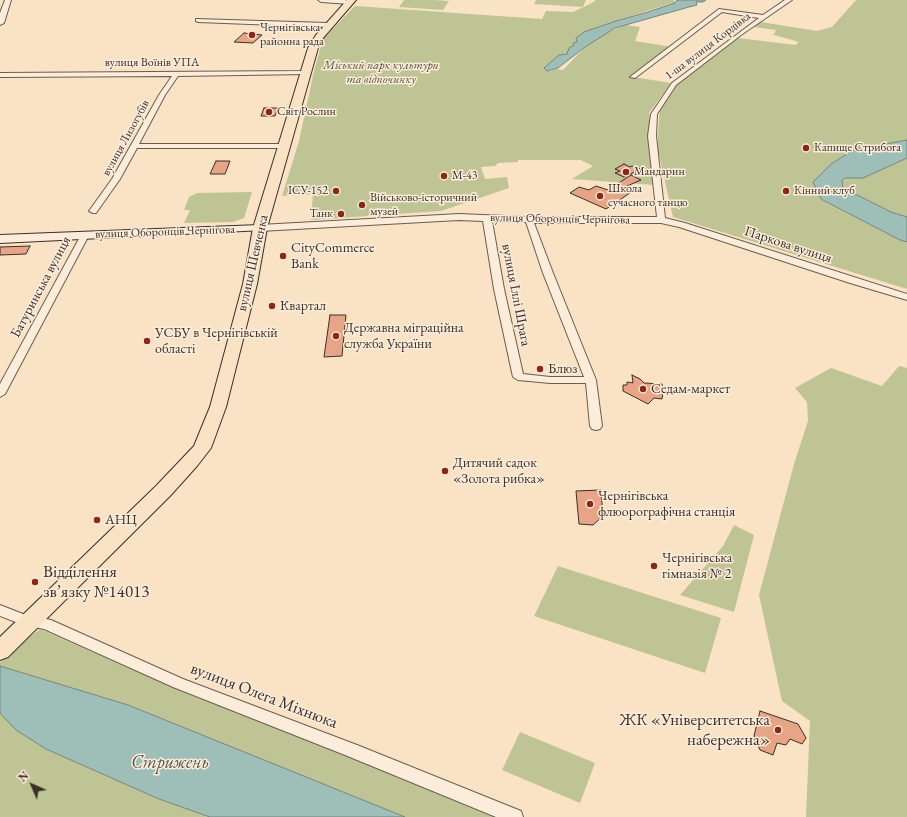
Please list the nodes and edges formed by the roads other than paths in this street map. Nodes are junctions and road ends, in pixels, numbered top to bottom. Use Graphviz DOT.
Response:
graph roads {
  1 [pos="8,0"];
  2 [pos="321,0"];
  3 [pos="789,0"];
  4 [pos="351,1"];
  5 [pos="764,17"];
  6 [pos="198,20"];
  7 [pos="0,23"];
  8 [pos="328,25"];
  9 [pos="305,73"];
  10 [pos="176,74"];
  11 [pos="0,75"];
  12 [pos="633,77"];
  13 [pos="134,146"];
  14 [pos="284,146"];
  15 [pos="93,211"];
  16 [pos="487,218"];
  17 [pos="529,220"];
  18 [pos="661,220"];
  19 [pos="260,228"];
  20 [pos="85,235"];
  21 [pos="0,239"];
  22 [pos="907,297"];
  23 [pos="591,380"];
  24 [pos="0,394"];
  25 [pos="596,426"];
  26 [pos="0,610"];
  27 [pos="30,620"];
  28 [pos="2,649"];
  29 [pos="515,817"];
  1 -- 7 [label="street"];
  2 -- 4 [label="street"];
  3 -- 5 [label="street, 1-ша вулиця Кордівка"];
  4 -- 8 [label="main road, вулиця Шевченка"];
  5 -- 12 [label="street"];
  5 -- 18 [label="street, 1-ша вулиця Кордівка"];
  6 -- 8 [label="street"];
  8 -- 9 [label="main road, вулиця Шевченка"];
  9 -- 10 [label="street, вулиця Воїнів УПА"];
  9 -- 14 [label="main road, вулиця Шевченка"];
  10 -- 11 [label="street, вулиця Воїнів УПА"];
  10 -- 13 [label="street, вулиця Лизогубів"];
  13 -- 14 [label="street"];
  13 -- 15 [label="street, вулиця Лизогубів"];
  14 -- 19 [label="main road, вулиця Шевченка"];
  16 -- 17 [label="street, вулиця Оборонців Чернігова"];
  16 -- 19 [label="street, вулиця Оборонців Чернігова"];
  16 -- 23 [label="street, вулиця Іллі Шрага"];
  17 -- 18 [label="street, вулиця Оборонців Чернігова"];
  17 -- 23 [label="street"];
  18 -- 22 [label="street, Паркова вулиця"];
  19 -- 20 [label="main road, вулиця Оборонців Чернігова"];
  19 -- 27 [label="main road, вулиця Шевченка"];
  20 -- 21 [label="main road, вулиця Оборонців Чернігова"];
  20 -- 24 [label="street, Батуринська вулиця"];
  23 -- 25 [label="street"];
  26 -- 27 [label="street, вулиця Олега Міхнюка"];
  27 -- 28 [label="main road, вулиця Шевченка"];
  27 -- 29 [label="street, вулиця Олега Міхнюка"];
}
